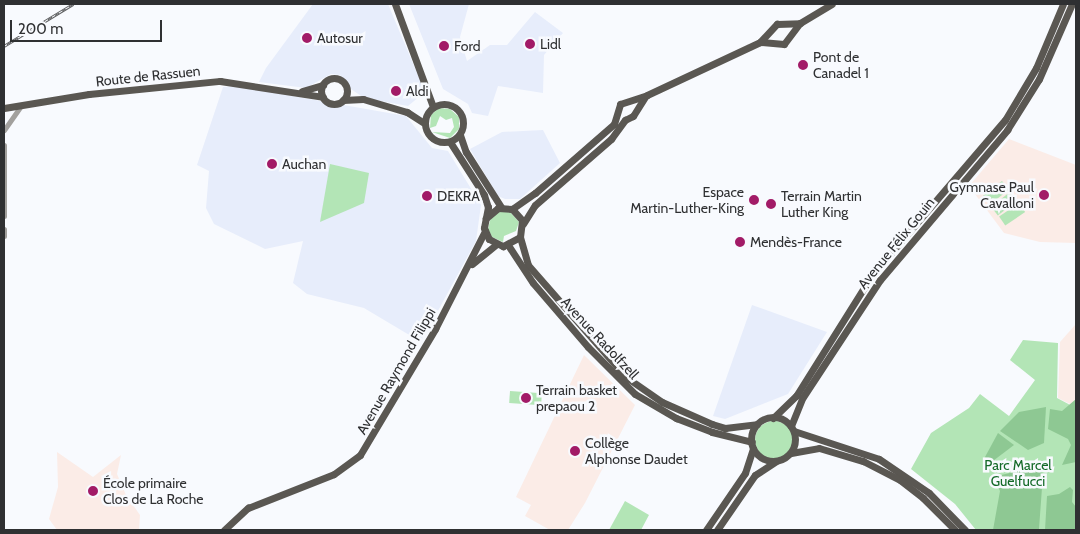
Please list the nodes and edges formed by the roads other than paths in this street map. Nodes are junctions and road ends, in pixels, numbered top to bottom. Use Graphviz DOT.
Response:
graph roads {
  1 [pos="395,4"];
  2 [pos="832,4"];
  3 [pos="1064,4"];
  4 [pos="1072,4"];
  5 [pos="800,23"];
  6 [pos="786,25"];
  7 [pos="770,33"];
  8 [pos="791,34"];
  9 [pos="760,42"];
  10 [pos="774,43"];
  11 [pos="323,85"];
  12 [pos="428,85"];
  13 [pos="346,88"];
  14 [pos="294,92"];
  15 [pos="646,96"];
  16 [pos="323,97"];
  17 [pos="363,99"];
  18 [pos="343,100"];
  19 [pos="625,102"];
  20 [pos="443,104"];
  21 [pos="22,105"];
  22 [pos="434,107"];
  23 [pos="4,108"];
  24 [pos="634,110"];
  25 [pos="407,112"];
  26 [pos="428,113"];
  27 [pos="618,116"];
  28 [pos="625,120"];
  29 [pos="424,123"];
  30 [pos="4,130"];
  31 [pos="460,135"];
  32 [pos="450,142"];
  33 [pos="4,145"];
  34 [pos="501,207"];
  35 [pos="512,209"];
  36 [pos="4,216"];
  37 [pos="486,218"];
  38 [pos="523,224"];
  39 [pos="4,229"];
  40 [pos="485,231"];
  41 [pos="4,236"];
  42 [pos="520,237"];
  43 [pos="496,244"];
  44 [pos="508,245"];
  45 [pos="470,265"];
  46 [pos="773,418"];
  47 [pos="757,424"];
  48 [pos="792,428"];
  49 [pos="752,445"];
  50 [pos="791,453"];
  51 [pos="775,461"];
  52 [pos="224,530"];
  53 [pos="706,530"];
  54 [pos="717,530"];
  55 [pos="954,530"];
  56 [pos="965,530"];
  1 -- 12 [label="main road"];
  2 -- 5 [label="main road"];
  3 -- 46 [label="main road, Avenue Félix Gouin"];
  4 -- 48 [label="main road, Avenue Félix Gouin"];
  5 -- 6 [label="main road"];
  5 -- 8 [label="main road"];
  6 -- 7 [label="main road"];
  6 -- 8 [label="main road"];
  7 -- 9 [label="main road"];
  7 -- 10 [label="main road"];
  8 -- 10 [label="main road"];
  9 -- 10 [label="main road"];
  9 -- 15 [label="main road"];
  11 -- 13 [label="main road"];
  11 -- 14 [label="main road, Route de Rassuen"];
  11 -- 16 [label="main road"];
  12 -- 20 [label="main road"];
  12 -- 22 [label="main road"];
  13 -- 17 [label="main road"];
  13 -- 18 [label="main road"];
  14 -- 16 [label="main road, Route de Rassuen"];
  14 -- 21 [label="main road, Route de Rassuen"];
  15 -- 19 [label="main road"];
  15 -- 24 [label="main road"];
  16 -- 18 [label="main road"];
  17 -- 18 [label="main road"];
  17 -- 25 [label="main road"];
  19 -- 24 [label="main road"];
  19 -- 27 [label="main road"];
  20 -- 22 [label="main road"];
  20 -- 31 [label="main road"];
  21 -- 23 [label="main road, Route de Rassuen"];
  21 -- 30 [label="street"];
  22 -- 26 [label="main road"];
  24 -- 28 [label="main road"];
  25 -- 26 [label="main road"];
  25 -- 29 [label="main road"];
  26 -- 29 [label="main road"];
  27 -- 28 [label="main road"];
  27 -- 35 [label="main road"];
  28 -- 38 [label="main road"];
  29 -- 32 [label="main road"];
  31 -- 32 [label="main road"];
  31 -- 34 [label="main road"];
  32 -- 37 [label="main road"];
  33 -- 36 [label="street"];
  34 -- 35 [label="main road"];
  34 -- 37 [label="main road"];
  35 -- 38 [label="main road"];
  37 -- 40 [label="main road"];
  38 -- 42 [label="main road"];
  39 -- 41 [label="street"];
  40 -- 43 [label="main road"];
  40 -- 45 [label="main road, Avenue Raymond Filippi"];
  42 -- 44 [label="main road"];
  42 -- 47 [label="main road, Avenue Radolfzell"];
  43 -- 44 [label="main road"];
  43 -- 45 [label="main road, Avenue Raymond Filippi"];
  44 -- 49 [label="main road, Avenue Radolfzell"];
  45 -- 52 [label="main road, Avenue Raymond Filippi"];
  46 -- 47 [label="main road"];
  46 -- 48 [label="main road"];
  47 -- 49 [label="main road"];
  48 -- 50 [label="main road"];
  48 -- 56 [label="main road"];
  49 -- 51 [label="main road"];
  49 -- 53 [label="main road"];
  50 -- 51 [label="main road"];
  50 -- 55 [label="main road"];
  51 -- 54 [label="main road"];
}
